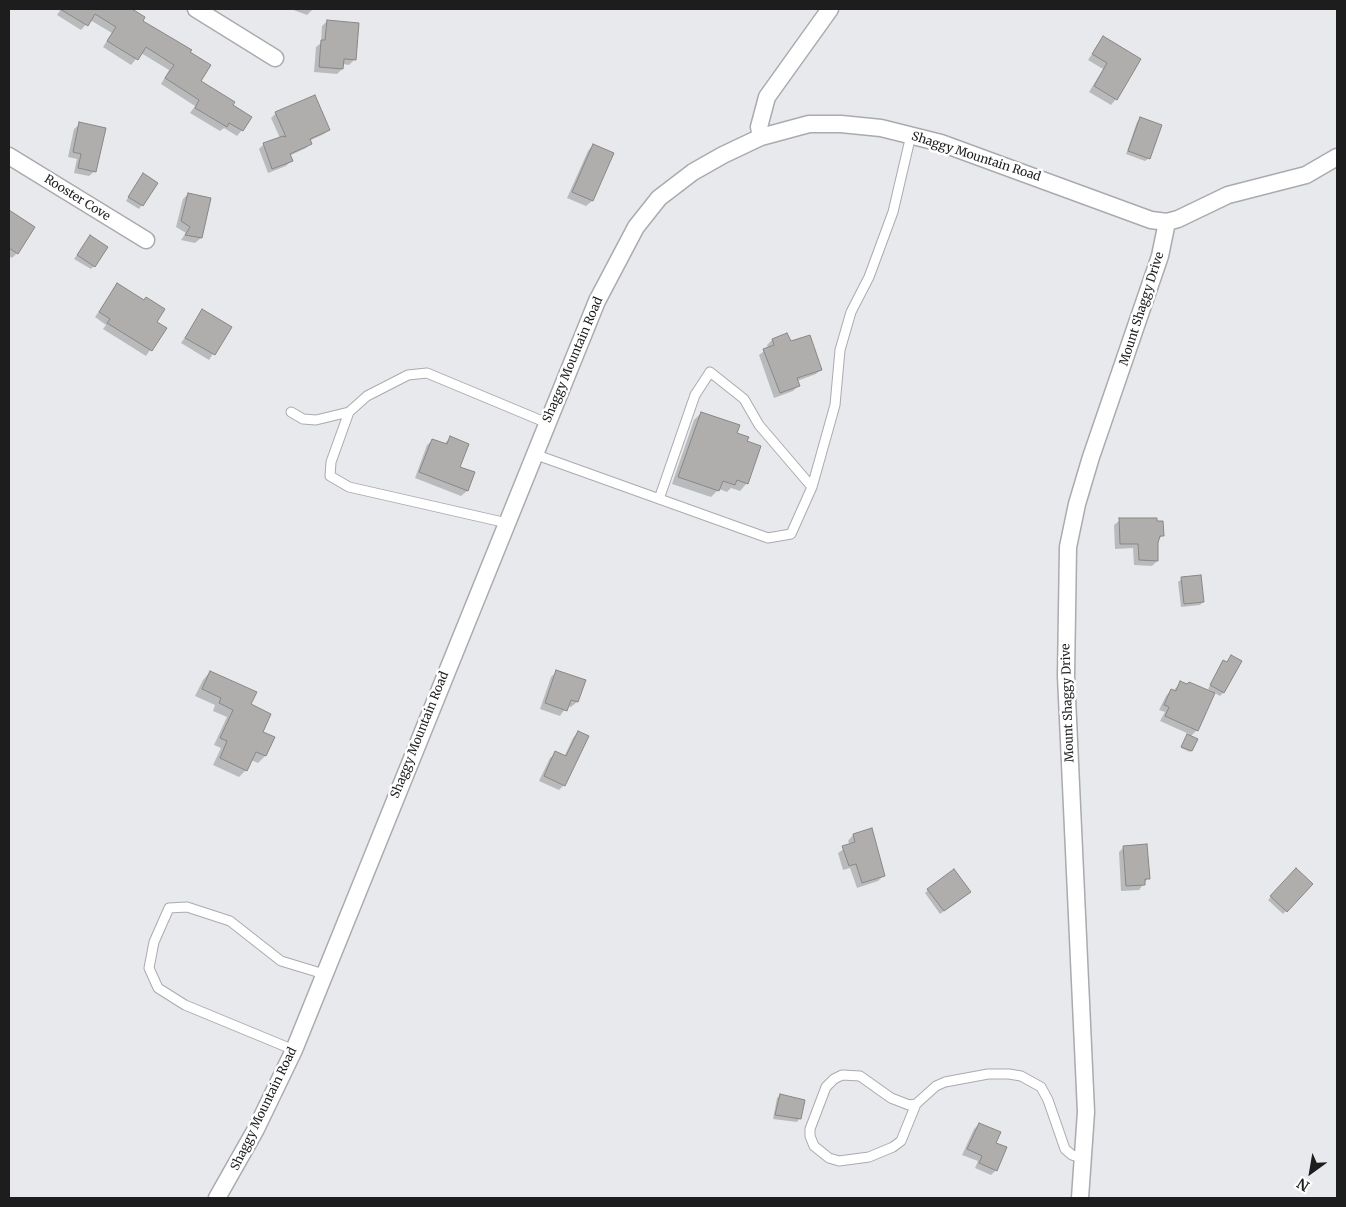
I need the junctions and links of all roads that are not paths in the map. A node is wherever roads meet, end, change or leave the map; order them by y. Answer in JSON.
{"nodes":[{"id":1,"x":196,"y":9,"type":"edge"},
{"id":2,"x":830,"y":9,"type":"edge"},
{"id":3,"x":275,"y":58,"type":"dead end"},
{"id":4,"x":911,"y":135,"type":"junction"},
{"id":5,"x":761,"y":137,"type":"junction"},
{"id":6,"x":9,"y":156,"type":"edge"},
{"id":7,"x":1337,"y":157,"type":"edge"},
{"id":8,"x":1167,"y":222,"type":"junction"},
{"id":9,"x":146,"y":240,"type":"dead end"},
{"id":10,"x":291,"y":412,"type":"dead end"},
{"id":11,"x":349,"y":412,"type":"junction"},
{"id":12,"x":546,"y":423,"type":"junction"},
{"id":13,"x":534,"y":454,"type":"junction"},
{"id":14,"x":812,"y":487,"type":"junction"},
{"id":15,"x":659,"y":499,"type":"junction"},
{"id":16,"x":506,"y":522,"type":"junction"},
{"id":17,"x":324,"y":974,"type":"junction"},
{"id":18,"x":294,"y":1050,"type":"junction"},
{"id":19,"x":916,"y":1104,"type":"junction"},
{"id":20,"x":1084,"y":1159,"type":"junction"},
{"id":21,"x":217,"y":1198,"type":"edge"},
{"id":22,"x":1080,"y":1198,"type":"edge"}],
"edges":[{"from":1,"to":3,"type":"street"},
{"from":2,"to":5,"type":"street"},
{"from":4,"to":5,"type":"street","name":"Shaggy Mountain Road"},
{"from":4,"to":8,"type":"street","name":"Shaggy Mountain Road"},
{"from":4,"to":14,"type":"lane"},
{"from":5,"to":12,"type":"street","name":"Shaggy Mountain Road"},
{"from":6,"to":9,"type":"street","name":"Rooster Cove"},
{"from":7,"to":8,"type":"street"},
{"from":8,"to":20,"type":"street","name":"Mount Shaggy Drive"},
{"from":10,"to":11,"type":"lane"},
{"from":11,"to":12,"type":"lane"},
{"from":11,"to":16,"type":"lane"},
{"from":12,"to":13,"type":"street","name":"Shaggy Mountain Road"},
{"from":13,"to":15,"type":"lane"},
{"from":13,"to":16,"type":"street","name":"Shaggy Mountain Road"},
{"from":14,"to":15,"type":"lane"},
{"from":14,"to":15,"type":"lane"},
{"from":16,"to":17,"type":"street","name":"Shaggy Mountain Road"},
{"from":17,"to":18,"type":"street","name":"Shaggy Mountain Road"},
{"from":17,"to":18,"type":"lane"},
{"from":18,"to":21,"type":"street","name":"Shaggy Mountain Road"},
{"from":19,"to":19,"type":"lane"},
{"from":19,"to":20,"type":"lane"},
{"from":20,"to":22,"type":"street","name":"Mount Shaggy Drive"}]}
